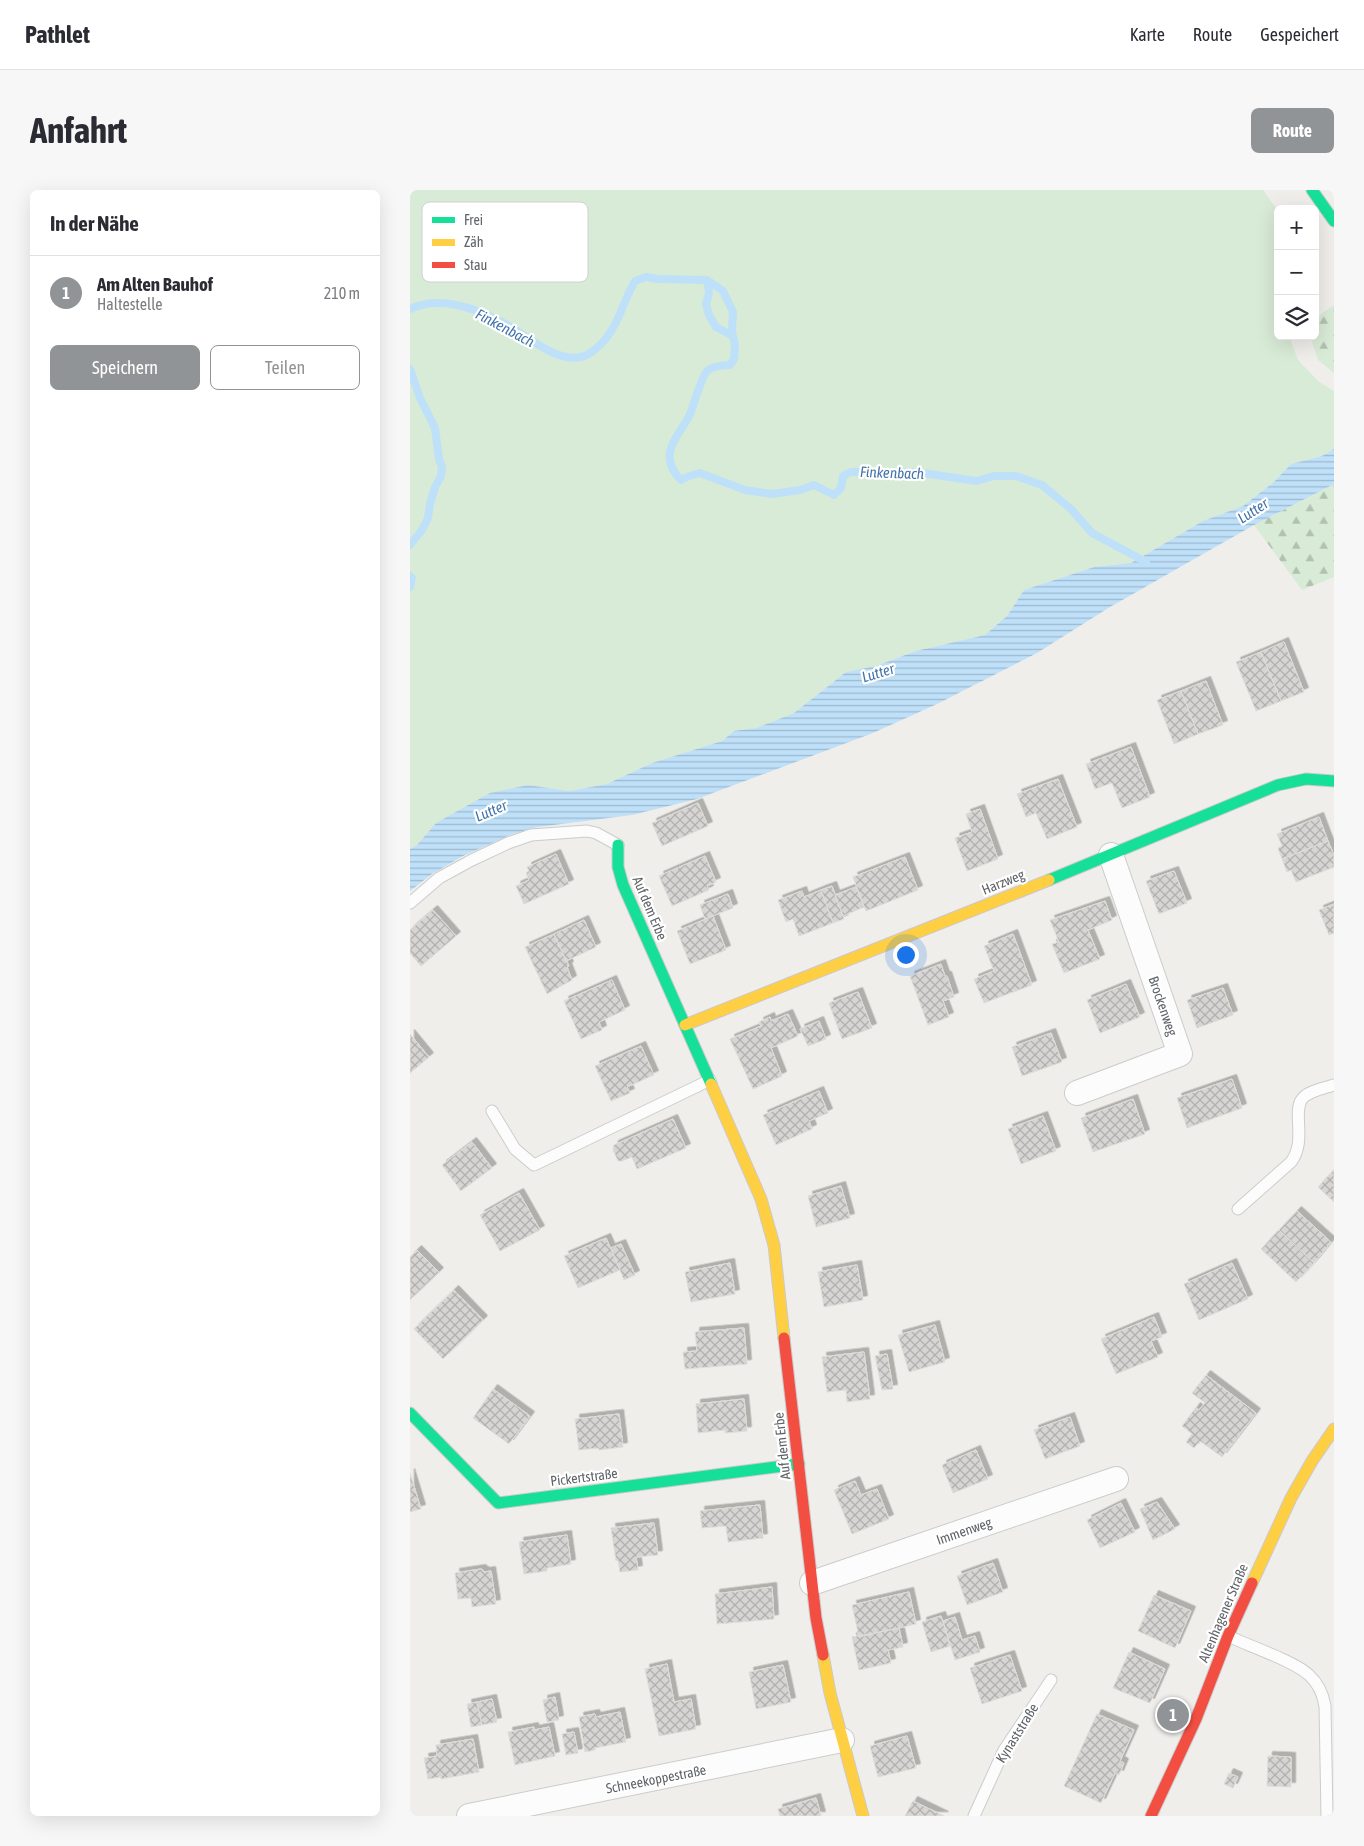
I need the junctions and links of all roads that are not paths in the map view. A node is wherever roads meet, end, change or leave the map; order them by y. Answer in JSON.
{"nodes":[{"id":1,"x":1312,"y":190,"type":"edge"},
{"id":2,"x":1334,"y":221,"type":"edge"},
{"id":3,"x":1334,"y":781,"type":"edge"},
{"id":4,"x":618,"y":845,"type":"joint"},
{"id":5,"x":1111,"y":855,"type":"junction"},
{"id":6,"x":410,"y":903,"type":"edge"},
{"id":7,"x":685,"y":1025,"type":"junction"},
{"id":8,"x":710,"y":1080,"type":"junction"},
{"id":9,"x":1334,"y":1085,"type":"edge"},
{"id":10,"x":1077,"y":1092,"type":"dead end"},
{"id":11,"x":492,"y":1111,"type":"dead end"},
{"id":12,"x":1238,"y":1209,"type":"dead end"},
{"id":13,"x":410,"y":1412,"type":"edge"},
{"id":14,"x":1334,"y":1429,"type":"edge"},
{"id":15,"x":799,"y":1464,"type":"junction"},
{"id":16,"x":1116,"y":1479,"type":"dead end"},
{"id":17,"x":812,"y":1583,"type":"junction"},
{"id":18,"x":1228,"y":1636,"type":"junction"},
{"id":19,"x":1051,"y":1680,"type":"dead end"},
{"id":20,"x":842,"y":1740,"type":"junction"},
{"id":21,"x":529,"y":1810,"type":"edge"},
{"id":22,"x":469,"y":1816,"type":"edge"},
{"id":23,"x":863,"y":1816,"type":"edge"},
{"id":24,"x":974,"y":1816,"type":"edge"},
{"id":25,"x":1152,"y":1816,"type":"edge"},
{"id":26,"x":1327,"y":1816,"type":"edge"}],
"edges":[{"from":1,"to":2,"type":"street"},
{"from":3,"to":5,"type":"street","name":"Harzweg"},
{"from":4,"to":6,"type":"lane","name":"Auf dem Erbe"},
{"from":4,"to":7,"type":"street","name":"Auf dem Erbe"},
{"from":5,"to":7,"type":"street","name":"Harzweg"},
{"from":5,"to":10,"type":"street","name":"Brockenweg"},
{"from":7,"to":8,"type":"street","name":"Auf dem Erbe"},
{"from":8,"to":11,"type":"lane"},
{"from":8,"to":15,"type":"street","name":"Auf dem Erbe"},
{"from":9,"to":12,"type":"lane"},
{"from":13,"to":15,"type":"street","name":"Pickertstraße"},
{"from":14,"to":18,"type":"street","name":"Altenhagener Straße"},
{"from":15,"to":17,"type":"street","name":"Auf dem Erbe"},
{"from":16,"to":17,"type":"street","name":"Immenweg"},
{"from":17,"to":20,"type":"street","name":"Auf dem Erbe"},
{"from":18,"to":25,"type":"street","name":"Altenhagener Straße"},
{"from":18,"to":26,"type":"lane"},
{"from":19,"to":24,"type":"lane","name":"Kynaststraße"},
{"from":20,"to":21,"type":"street","name":"Schneekoppestraße"},
{"from":20,"to":23,"type":"street","name":"Auf dem Erbe"},
{"from":21,"to":22,"type":"street","name":"Schneekoppestraße"}]}
